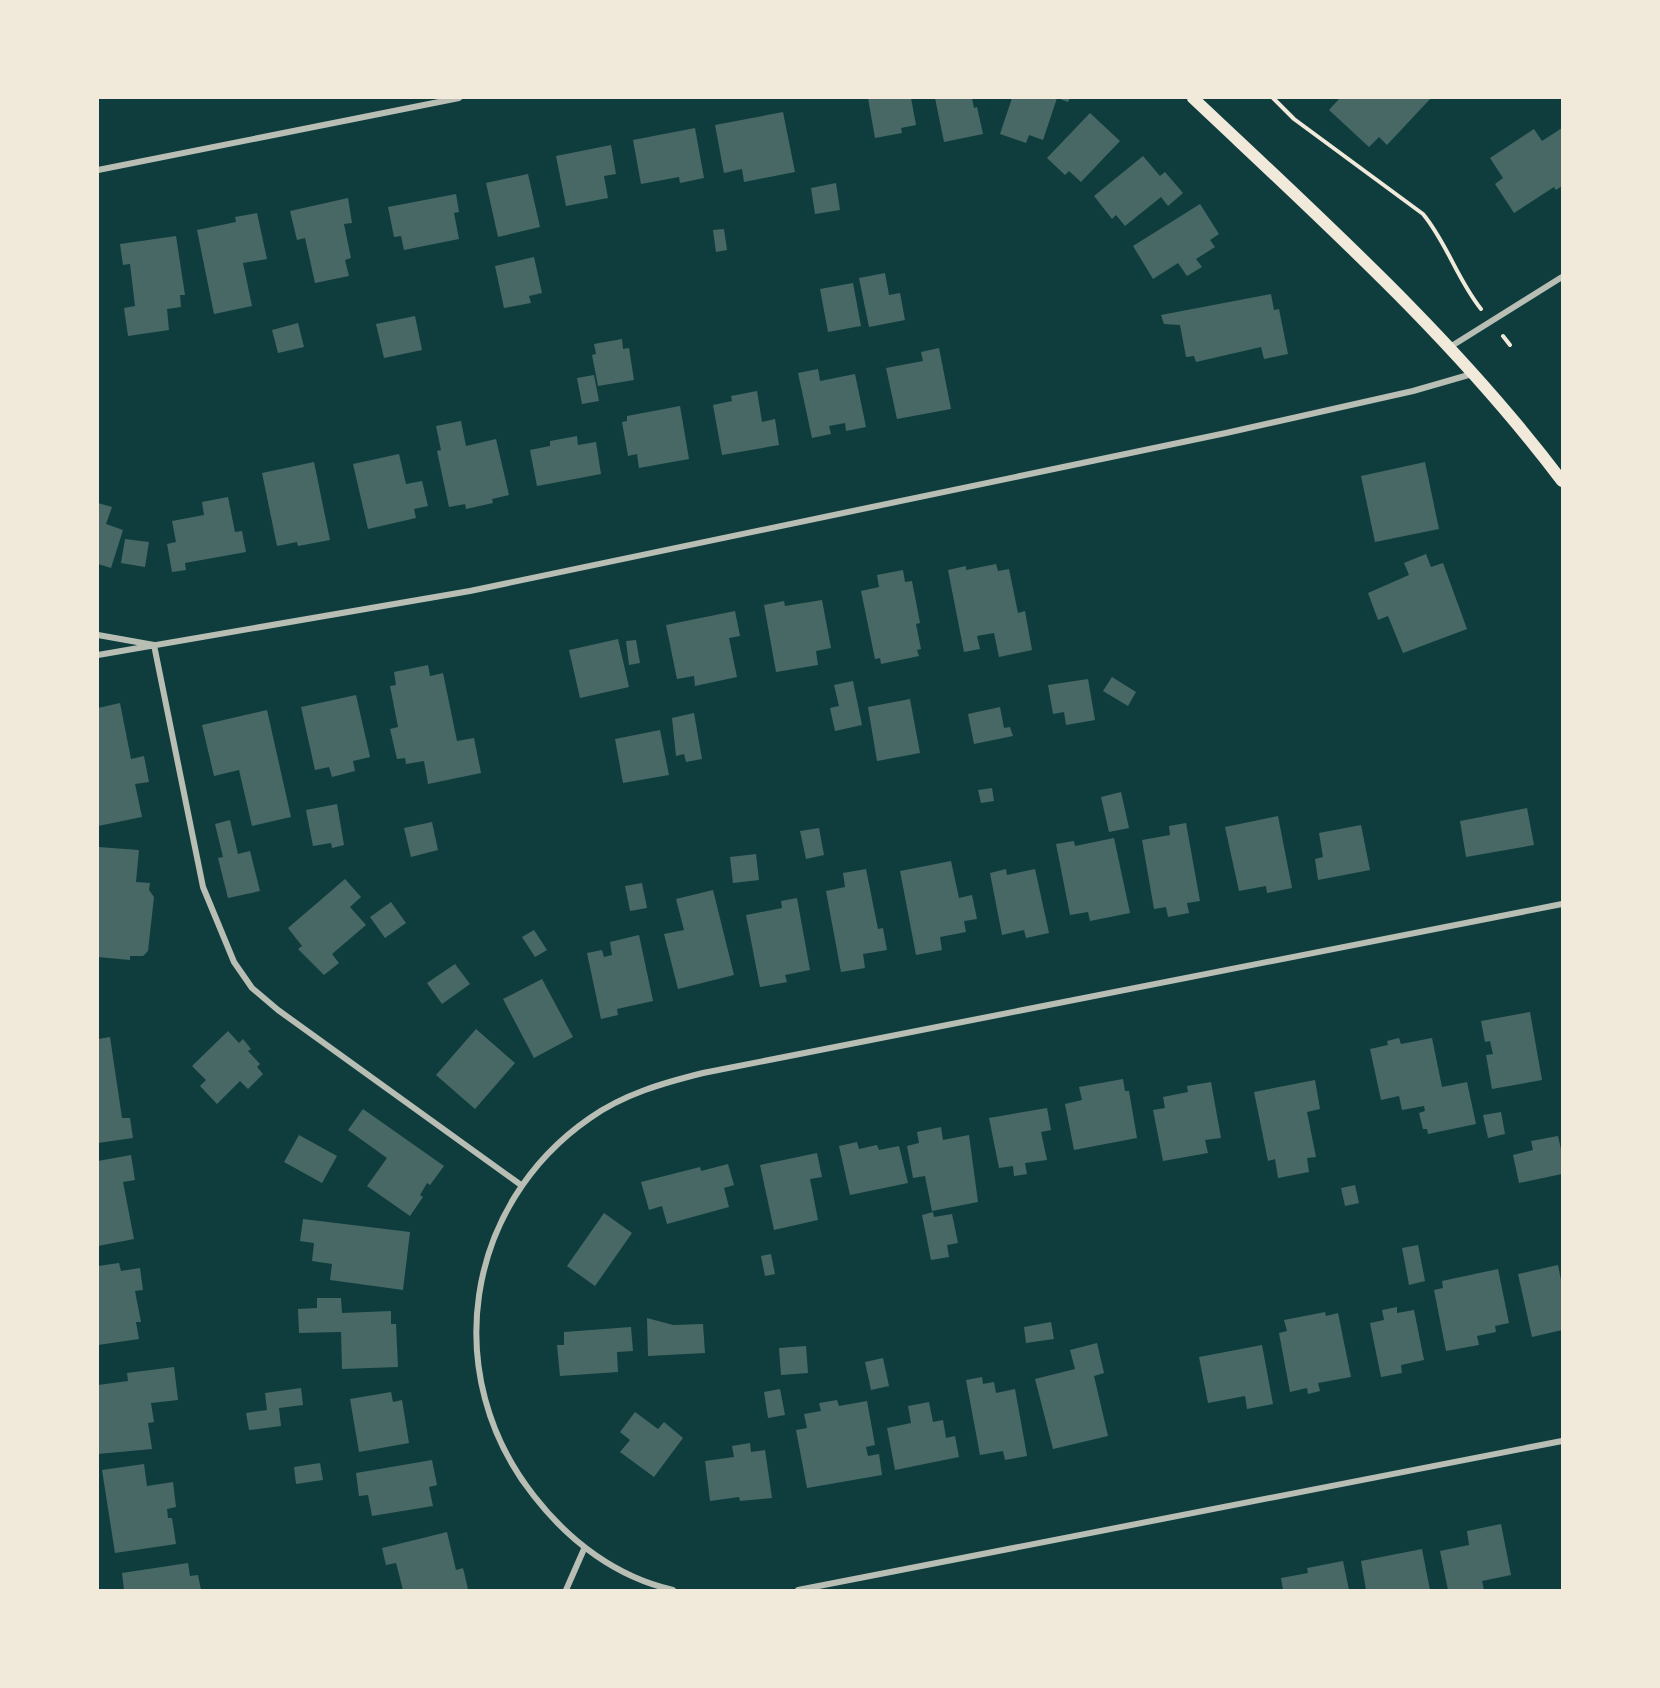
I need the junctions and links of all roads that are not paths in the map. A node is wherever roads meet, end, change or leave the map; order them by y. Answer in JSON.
{"nodes":[{"id":1,"x":459,"y":98,"type":"edge"},
{"id":2,"x":1192,"y":98,"type":"edge"},
{"id":3,"x":98,"y":171,"type":"edge"},
{"id":4,"x":1563,"y":277,"type":"edge"},
{"id":5,"x":1450,"y":347,"type":"junction"},
{"id":6,"x":1474,"y":374,"type":"junction"},
{"id":7,"x":1563,"y":481,"type":"edge"},
{"id":8,"x":98,"y":635,"type":"edge"},
{"id":9,"x":154,"y":645,"type":"junction"},
{"id":10,"x":98,"y":655,"type":"edge"},
{"id":11,"x":1563,"y":904,"type":"edge"},
{"id":12,"x":521,"y":1185,"type":"junction"},
{"id":13,"x":1563,"y":1441,"type":"edge"},
{"id":14,"x":584,"y":1549,"type":"junction"},
{"id":15,"x":566,"y":1590,"type":"edge"},
{"id":16,"x":673,"y":1590,"type":"edge"},
{"id":17,"x":798,"y":1590,"type":"edge"}],
"edges":[{"from":1,"to":3,"type":"street"},
{"from":2,"to":5,"type":"main road"},
{"from":4,"to":5,"type":"street"},
{"from":5,"to":6,"type":"main road"},
{"from":6,"to":7,"type":"main road"},
{"from":6,"to":9,"type":"street"},
{"from":8,"to":9,"type":"street"},
{"from":9,"to":10,"type":"street"},
{"from":9,"to":12,"type":"street"},
{"from":11,"to":12,"type":"street"},
{"from":12,"to":14,"type":"street"},
{"from":13,"to":17,"type":"street"},
{"from":14,"to":15,"type":"street"},
{"from":14,"to":16,"type":"street"}]}
